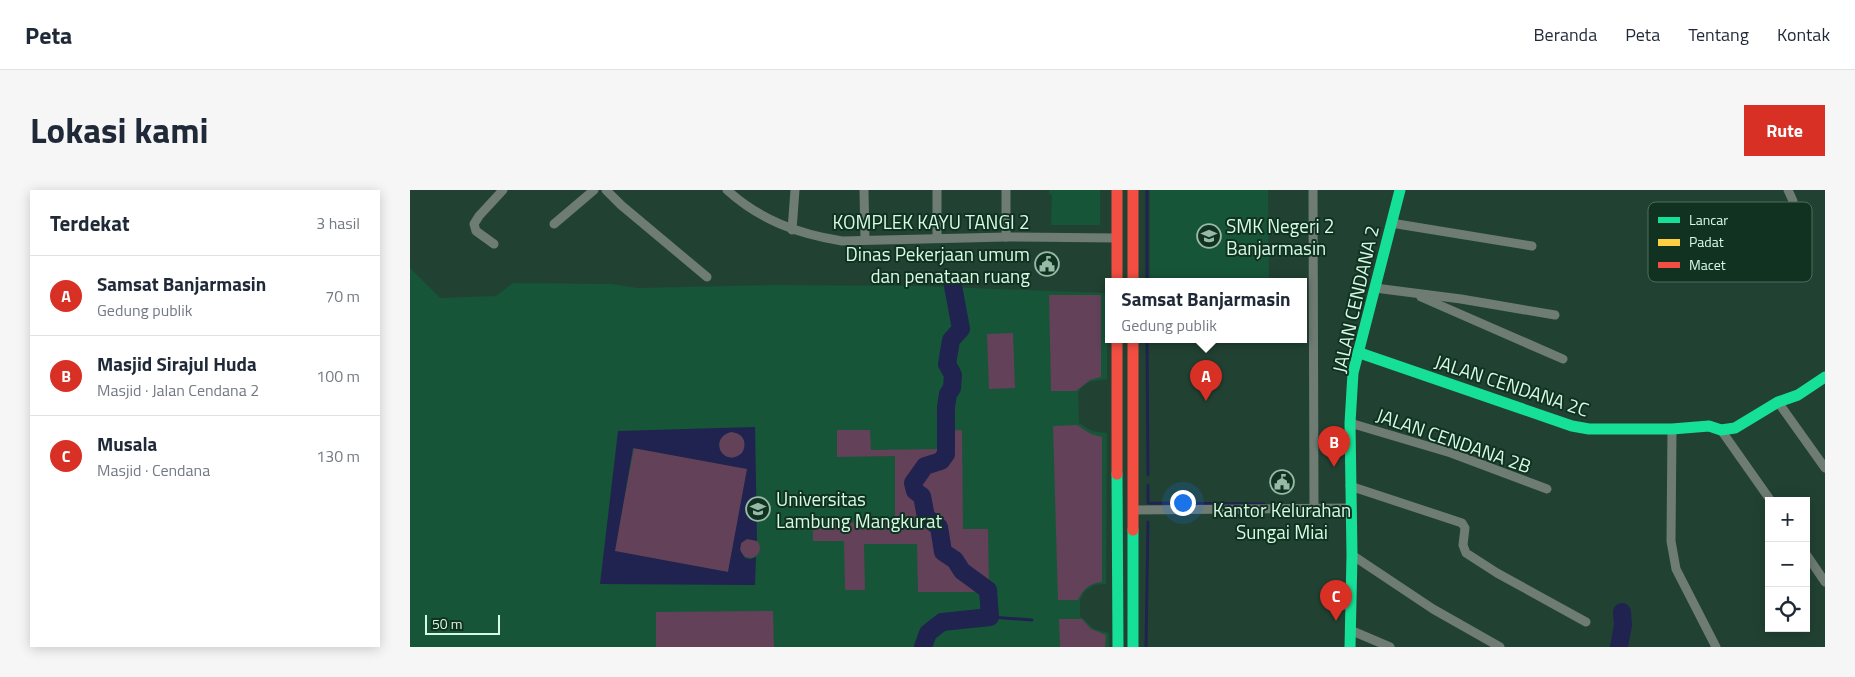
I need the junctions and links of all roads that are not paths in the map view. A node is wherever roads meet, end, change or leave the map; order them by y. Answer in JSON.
{"nodes":[{"id":1,"x":503,"y":190,"type":"edge"},
{"id":2,"x":594,"y":190,"type":"edge"},
{"id":3,"x":606,"y":190,"type":"edge"},
{"id":4,"x":727,"y":190,"type":"edge"},
{"id":5,"x":795,"y":190,"type":"edge"},
{"id":6,"x":864,"y":190,"type":"edge"},
{"id":7,"x":937,"y":190,"type":"edge"},
{"id":8,"x":1006,"y":190,"type":"edge"},
{"id":9,"x":1117,"y":190,"type":"edge"},
{"id":10,"x":1133,"y":190,"type":"edge"},
{"id":11,"x":1313,"y":190,"type":"edge"},
{"id":12,"x":1400,"y":190,"type":"edge"},
{"id":13,"x":1788,"y":190,"type":"edge"},
{"id":14,"x":1792,"y":201,"type":"dead end"},
{"id":15,"x":1391,"y":223,"type":"junction"},
{"id":16,"x":554,"y":224,"type":"dead end"},
{"id":17,"x":792,"y":230,"type":"junction"},
{"id":18,"x":1006,"y":237,"type":"junction"},
{"id":19,"x":937,"y":238,"type":"junction"},
{"id":20,"x":1117,"y":238,"type":"junction"},
{"id":21,"x":865,"y":240,"type":"junction"},
{"id":22,"x":494,"y":244,"type":"dead end"},
{"id":23,"x":1532,"y":246,"type":"dead end"},
{"id":24,"x":707,"y":277,"type":"dead end"},
{"id":25,"x":1117,"y":278,"type":"edge"},
{"id":26,"x":1133,"y":278,"type":"edge"},
{"id":27,"x":1376,"y":288,"type":"junction"},
{"id":28,"x":1411,"y":293,"type":"junction"},
{"id":29,"x":1555,"y":314,"type":"dead end"},
{"id":30,"x":1117,"y":343,"type":"edge"},
{"id":31,"x":1133,"y":343,"type":"edge"},
{"id":32,"x":1357,"y":352,"type":"junction"},
{"id":33,"x":1563,"y":359,"type":"dead end"},
{"id":34,"x":1825,"y":377,"type":"edge"},
{"id":35,"x":1778,"y":402,"type":"junction"},
{"id":36,"x":1350,"y":423,"type":"junction"},
{"id":37,"x":1672,"y":429,"type":"junction"},
{"id":38,"x":1721,"y":430,"type":"junction"},
{"id":39,"x":1825,"y":468,"type":"edge"},
{"id":40,"x":1350,"y":486,"type":"junction"},
{"id":41,"x":1547,"y":489,"type":"dead end"},
{"id":42,"x":1768,"y":497,"type":"edge"},
{"id":43,"x":1314,"y":508,"type":"junction"},
{"id":44,"x":1351,"y":508,"type":"junction"},
{"id":45,"x":1133,"y":510,"type":"junction"},
{"id":46,"x":1352,"y":555,"type":"junction"},
{"id":47,"x":1810,"y":560,"type":"edge"},
{"id":48,"x":1825,"y":582,"type":"edge"},
{"id":49,"x":1586,"y":622,"type":"dead end"},
{"id":50,"x":1350,"y":630,"type":"junction"},
{"id":51,"x":1118,"y":647,"type":"edge"},
{"id":52,"x":1133,"y":647,"type":"edge"},
{"id":53,"x":1350,"y":647,"type":"edge"},
{"id":54,"x":1390,"y":647,"type":"edge"},
{"id":55,"x":1500,"y":647,"type":"edge"},
{"id":56,"x":1716,"y":647,"type":"edge"}],
"edges":[{"from":1,"to":22,"type":"street"},
{"from":2,"to":16,"type":"street"},
{"from":3,"to":24,"type":"street"},
{"from":4,"to":17,"type":"street","name":"KOMPLEK KAYU TANGI 2"},
{"from":5,"to":17,"type":"street"},
{"from":6,"to":21,"type":"street"},
{"from":7,"to":19,"type":"street"},
{"from":8,"to":18,"type":"street"},
{"from":9,"to":20,"type":"main road"},
{"from":10,"to":26,"type":"main road"},
{"from":11,"to":43,"type":"street"},
{"from":12,"to":15,"type":"main road","name":"JALAN CENDANA 2"},
{"from":13,"to":14,"type":"street"},
{"from":15,"to":23,"type":"street"},
{"from":15,"to":27,"type":"main road","name":"JALAN CENDANA 2"},
{"from":17,"to":21,"type":"street","name":"KOMPLEK KAYU TANGI 2"},
{"from":18,"to":19,"type":"street","name":"KOMPLEK KAYU TANGI 2"},
{"from":18,"to":20,"type":"street","name":"KOMPLEK KAYU TANGI 2"},
{"from":19,"to":21,"type":"street","name":"KOMPLEK KAYU TANGI 2"},
{"from":20,"to":25,"type":"main road"},
{"from":27,"to":28,"type":"street"},
{"from":27,"to":32,"type":"main road","name":"JALAN CENDANA 2"},
{"from":28,"to":29,"type":"street"},
{"from":28,"to":33,"type":"street"},
{"from":30,"to":51,"type":"main road"},
{"from":31,"to":45,"type":"main road"},
{"from":32,"to":36,"type":"main road","name":"JALAN CENDANA 2"},
{"from":32,"to":37,"type":"main road","name":"JALAN CENDANA 2C"},
{"from":34,"to":35,"type":"main road","name":"JALAN CENDANA 2C"},
{"from":35,"to":38,"type":"main road","name":"JALAN CENDANA 2C"},
{"from":35,"to":39,"type":"street"},
{"from":36,"to":40,"type":"main road","name":"JALAN CENDANA 2"},
{"from":36,"to":41,"type":"street","name":"JALAN CENDANA 2B"},
{"from":37,"to":38,"type":"main road","name":"JALAN CENDANA 2C"},
{"from":37,"to":56,"type":"street"},
{"from":38,"to":42,"type":"street"},
{"from":40,"to":44,"type":"main road","name":"JALAN CENDANA 2"},
{"from":40,"to":49,"type":"street"},
{"from":43,"to":44,"type":"street"},
{"from":43,"to":45,"type":"street"},
{"from":44,"to":46,"type":"main road","name":"JALAN CENDANA 2"},
{"from":45,"to":52,"type":"main road"},
{"from":46,"to":50,"type":"main road","name":"JALAN CENDANA 2"},
{"from":46,"to":55,"type":"street"},
{"from":47,"to":48,"type":"street"},
{"from":50,"to":53,"type":"main road","name":"JALAN CENDANA 2"},
{"from":50,"to":54,"type":"street"}]}
